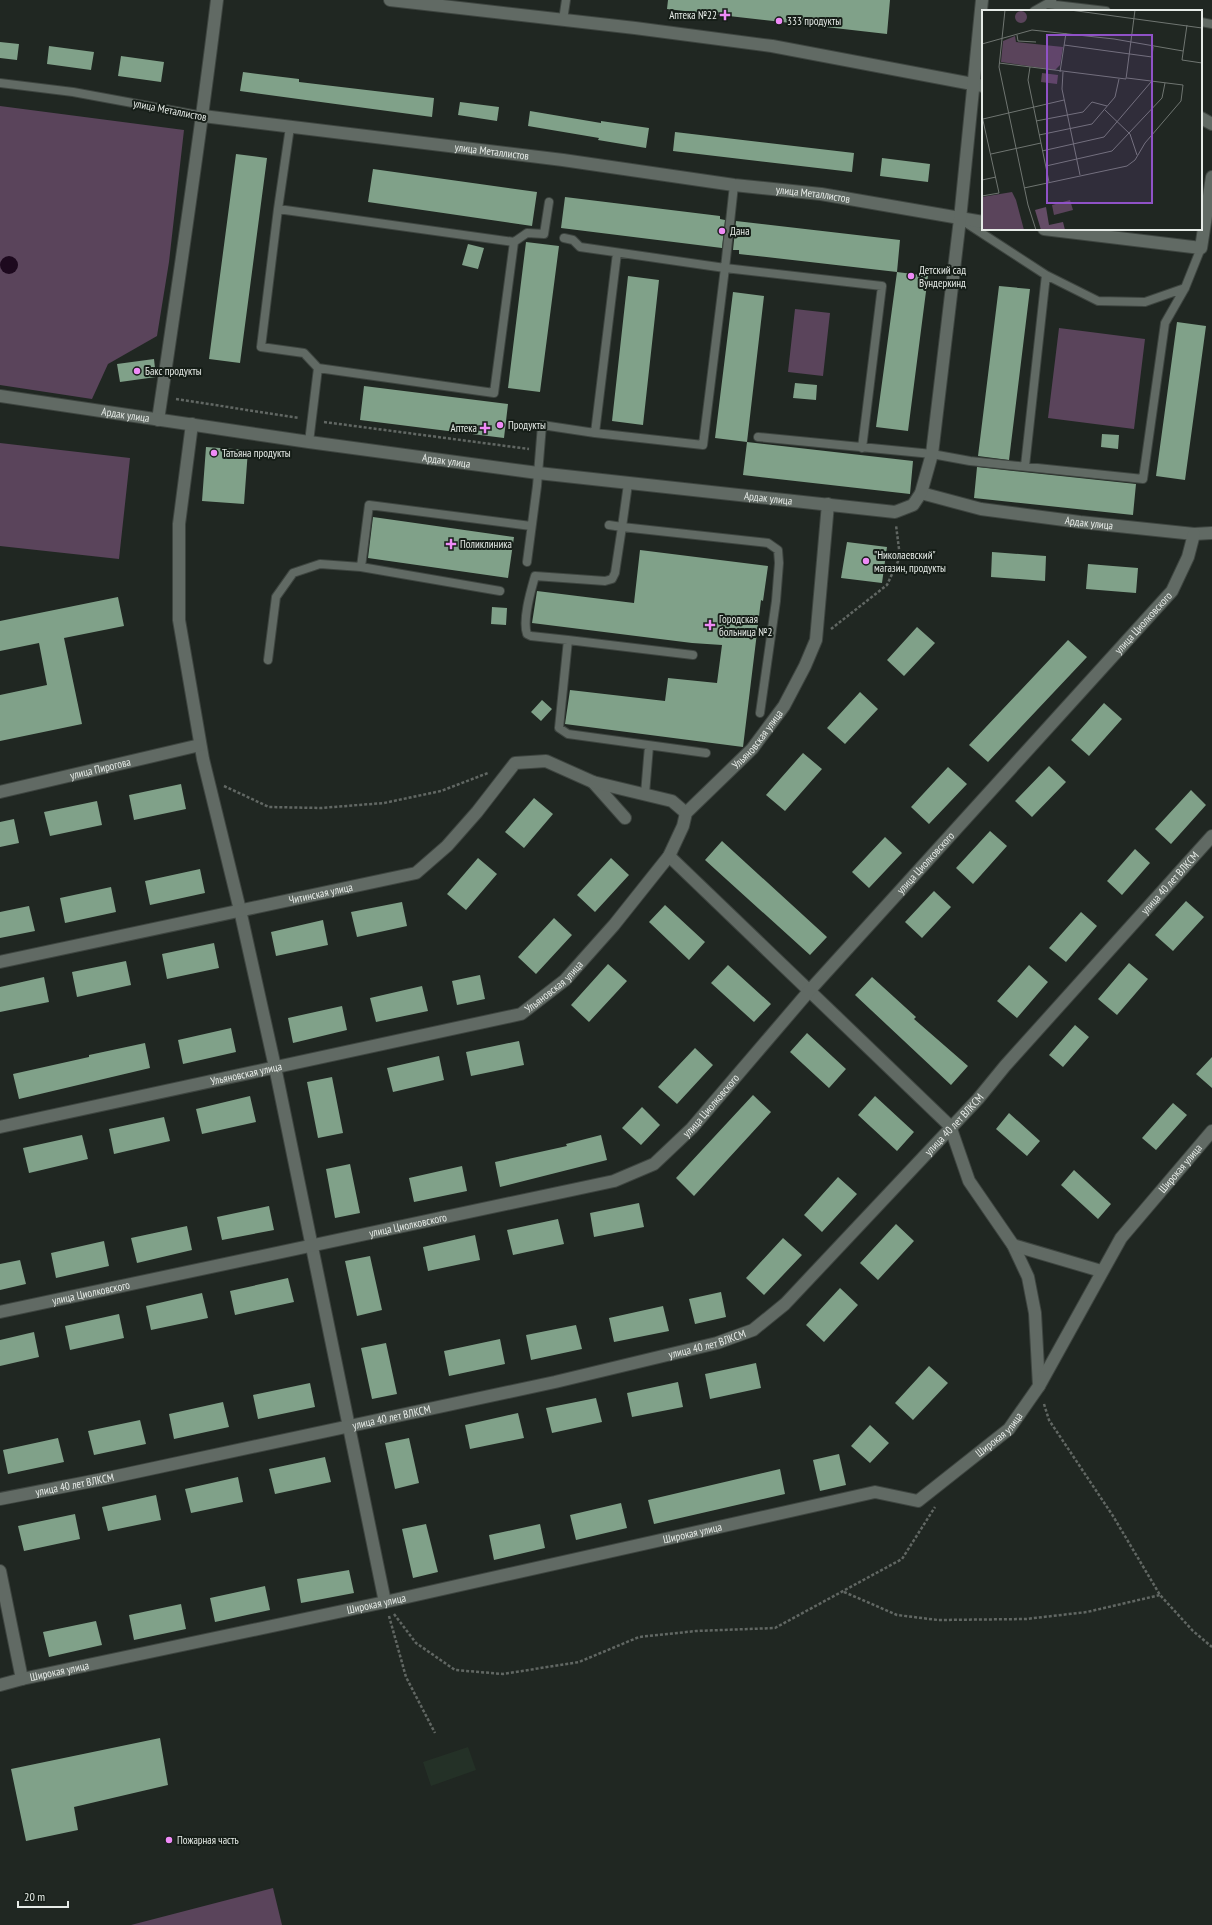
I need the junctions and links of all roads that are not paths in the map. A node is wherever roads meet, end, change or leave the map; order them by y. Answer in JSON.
{"nodes":[{"id":1,"x":217,"y":0,"type":"edge"},
{"id":2,"x":390,"y":0,"type":"edge"},
{"id":3,"x":566,"y":0,"type":"edge"},
{"id":4,"x":982,"y":0,"type":"edge"},
{"id":5,"x":1051,"y":2,"type":"edge"},
{"id":6,"x":1036,"y":10,"type":"edge"},
{"id":7,"x":1100,"y":10,"type":"edge"},
{"id":8,"x":563,"y":20,"type":"junction"},
{"id":9,"x":1202,"y":22,"type":"edge"},
{"id":10,"x":1212,"y":24,"type":"edge"},
{"id":11,"x":980,"y":41,"type":"edge"},
{"id":12,"x":0,"y":83,"type":"edge"},
{"id":13,"x":978,"y":85,"type":"edge"},
{"id":14,"x":203,"y":116,"type":"junction"},
{"id":15,"x":1202,"y":119,"type":"edge"},
{"id":16,"x":1212,"y":124,"type":"edge"},
{"id":17,"x":290,"y":126,"type":"junction"},
{"id":18,"x":1212,"y":177,"type":"edge"},
{"id":19,"x":734,"y":185,"type":"junction"},
{"id":20,"x":549,"y":202,"type":"dead end"},
{"id":21,"x":278,"y":210,"type":"junction"},
{"id":22,"x":960,"y":219,"type":"junction"},
{"id":23,"x":982,"y":222,"type":"edge"},
{"id":24,"x":1052,"y":230,"type":"edge"},
{"id":25,"x":564,"y":238,"type":"dead end"},
{"id":26,"x":514,"y":242,"type":"junction"},
{"id":27,"x":1201,"y":248,"type":"junction"},
{"id":28,"x":616,"y":254,"type":"junction"},
{"id":29,"x":725,"y":268,"type":"junction"},
{"id":30,"x":1046,"y":274,"type":"junction"},
{"id":31,"x":1185,"y":288,"type":"junction"},
{"id":32,"x":318,"y":368,"type":"junction"},
{"id":33,"x":0,"y":396,"type":"edge"},
{"id":34,"x":158,"y":420,"type":"junction"},
{"id":35,"x":192,"y":424,"type":"junction"},
{"id":36,"x":595,"y":433,"type":"junction"},
{"id":37,"x":758,"y":437,"type":"dead end"},
{"id":38,"x":309,"y":442,"type":"junction"},
{"id":39,"x":862,"y":448,"type":"junction"},
{"id":40,"x":932,"y":454,"type":"junction"},
{"id":41,"x":1025,"y":466,"type":"junction"},
{"id":42,"x":538,"y":473,"type":"junction"},
{"id":43,"x":628,"y":484,"type":"junction"},
{"id":44,"x":921,"y":493,"type":"junction"},
{"id":45,"x":828,"y":504,"type":"junction"},
{"id":46,"x":610,"y":524,"type":"dead end"},
{"id":47,"x":531,"y":526,"type":"junction"},
{"id":48,"x":622,"y":527,"type":"junction"},
{"id":49,"x":1212,"y":533,"type":"edge"},
{"id":50,"x":1194,"y":534,"type":"junction"},
{"id":51,"x":527,"y":562,"type":"dead end"},
{"id":52,"x":361,"y":567,"type":"junction"},
{"id":53,"x":500,"y":591,"type":"dead end"},
{"id":54,"x":568,"y":640,"type":"junction"},
{"id":55,"x":693,"y":656,"type":"dead end"},
{"id":56,"x":268,"y":660,"type":"dead end"},
{"id":57,"x":760,"y":713,"type":"dead end"},
{"id":58,"x":200,"y":745,"type":"junction"},
{"id":59,"x":650,"y":746,"type":"junction"},
{"id":60,"x":706,"y":753,"type":"dead end"},
{"id":61,"x":593,"y":782,"type":"junction"},
{"id":62,"x":0,"y":792,"type":"edge"},
{"id":63,"x":645,"y":794,"type":"junction"},
{"id":64,"x":686,"y":813,"type":"junction"},
{"id":65,"x":625,"y":818,"type":"dead end"},
{"id":66,"x":1212,"y":836,"type":"edge"},
{"id":67,"x":668,"y":856,"type":"junction"},
{"id":68,"x":240,"y":910,"type":"junction"},
{"id":69,"x":0,"y":962,"type":"edge"},
{"id":70,"x":810,"y":990,"type":"junction"},
{"id":71,"x":275,"y":1068,"type":"junction"},
{"id":72,"x":0,"y":1126,"type":"edge"},
{"id":73,"x":950,"y":1126,"type":"junction"},
{"id":74,"x":1212,"y":1131,"type":"edge"},
{"id":75,"x":1013,"y":1245,"type":"junction"},
{"id":76,"x":311,"y":1246,"type":"junction"},
{"id":77,"x":1101,"y":1271,"type":"junction"},
{"id":78,"x":0,"y":1312,"type":"edge"},
{"id":79,"x":1039,"y":1386,"type":"junction"},
{"id":80,"x":348,"y":1426,"type":"junction"},
{"id":81,"x":0,"y":1499,"type":"edge"},
{"id":82,"x":0,"y":1571,"type":"edge"},
{"id":83,"x":385,"y":1602,"type":"junction"},
{"id":84,"x":22,"y":1679,"type":"junction"},
{"id":85,"x":0,"y":1685,"type":"edge"}],
"edges":[{"from":1,"to":14,"type":"street"},
{"from":2,"to":8,"type":"street"},
{"from":3,"to":8,"type":"lane"},
{"from":4,"to":11,"type":"street"},
{"from":5,"to":6,"type":"lane"},
{"from":5,"to":7,"type":"lane"},
{"from":8,"to":13,"type":"street"},
{"from":9,"to":10,"type":"lane"},
{"from":11,"to":13,"type":"street"},
{"from":12,"to":14,"type":"lane","name":"улица Металлистов"},
{"from":13,"to":22,"type":"street"},
{"from":14,"to":17,"type":"street","name":"улица Металлистов"},
{"from":14,"to":34,"type":"street"},
{"from":15,"to":16,"type":"street"},
{"from":17,"to":19,"type":"street","name":"улица Металлистов"},
{"from":17,"to":21,"type":"lane"},
{"from":18,"to":27,"type":"street"},
{"from":19,"to":22,"type":"street","name":"улица Металлистов"},
{"from":19,"to":29,"type":"lane"},
{"from":20,"to":26,"type":"lane"},
{"from":21,"to":26,"type":"lane"},
{"from":21,"to":32,"type":"lane"},
{"from":22,"to":23,"type":"street","name":"улица Металлистов"},
{"from":22,"to":30,"type":"lane"},
{"from":22,"to":40,"type":"street"},
{"from":24,"to":27,"type":"street"},
{"from":25,"to":28,"type":"lane"},
{"from":26,"to":32,"type":"lane"},
{"from":27,"to":31,"type":"lane"},
{"from":28,"to":29,"type":"lane"},
{"from":28,"to":36,"type":"lane"},
{"from":29,"to":36,"type":"lane"},
{"from":29,"to":39,"type":"lane"},
{"from":30,"to":31,"type":"lane"},
{"from":30,"to":41,"type":"lane"},
{"from":31,"to":41,"type":"lane"},
{"from":32,"to":38,"type":"lane"},
{"from":33,"to":34,"type":"street","name":"Ардак улица"},
{"from":34,"to":35,"type":"street","name":"Ардак улица"},
{"from":35,"to":38,"type":"street","name":"Ардак улица"},
{"from":35,"to":58,"type":"street"},
{"from":36,"to":42,"type":"lane"},
{"from":37,"to":39,"type":"lane"},
{"from":38,"to":42,"type":"street","name":"Ардак улица"},
{"from":39,"to":40,"type":"lane"},
{"from":40,"to":41,"type":"lane"},
{"from":40,"to":44,"type":"street"},
{"from":42,"to":43,"type":"street","name":"Ардак улица"},
{"from":42,"to":47,"type":"lane"},
{"from":43,"to":45,"type":"street","name":"Ардак улица"},
{"from":43,"to":48,"type":"lane"},
{"from":44,"to":45,"type":"street","name":"Ардак улица"},
{"from":44,"to":50,"type":"street","name":"Ардак улица"},
{"from":45,"to":64,"type":"street","name":"Ульяновская улица"},
{"from":46,"to":48,"type":"lane"},
{"from":47,"to":51,"type":"lane"},
{"from":47,"to":52,"type":"lane"},
{"from":48,"to":54,"type":"lane"},
{"from":48,"to":57,"type":"lane"},
{"from":49,"to":50,"type":"street","name":"Ардак улица"},
{"from":50,"to":70,"type":"street","name":"улица Циолковского"},
{"from":52,"to":53,"type":"lane"},
{"from":52,"to":56,"type":"lane"},
{"from":54,"to":55,"type":"lane"},
{"from":54,"to":59,"type":"lane"},
{"from":58,"to":62,"type":"street","name":"улица Пирогова"},
{"from":58,"to":68,"type":"street"},
{"from":59,"to":60,"type":"lane"},
{"from":59,"to":63,"type":"lane"},
{"from":61,"to":63,"type":"street"},
{"from":61,"to":65,"type":"street"},
{"from":61,"to":68,"type":"street","name":"Читинская улица"},
{"from":63,"to":64,"type":"street"},
{"from":64,"to":67,"type":"street","name":"Ульяновская улица"},
{"from":66,"to":73,"type":"street","name":"улица 40 лет ВЛКСМ"},
{"from":67,"to":70,"type":"street"},
{"from":67,"to":71,"type":"street","name":"Ульяновская улица"},
{"from":68,"to":69,"type":"street","name":"Читинская улица"},
{"from":68,"to":71,"type":"street"},
{"from":70,"to":73,"type":"street"},
{"from":70,"to":76,"type":"street","name":"улица Циолковского"},
{"from":71,"to":72,"type":"street","name":"Ульяновская улица"},
{"from":71,"to":76,"type":"street"},
{"from":73,"to":75,"type":"street"},
{"from":73,"to":80,"type":"street","name":"улица 40 лет ВЛКСМ"},
{"from":74,"to":77,"type":"street","name":"Широкая улица"},
{"from":75,"to":77,"type":"street"},
{"from":75,"to":79,"type":"street"},
{"from":76,"to":78,"type":"street","name":"улица Циолковского"},
{"from":76,"to":80,"type":"street"},
{"from":77,"to":79,"type":"street","name":"Широкая улица"},
{"from":79,"to":83,"type":"street","name":"Широкая улица"},
{"from":80,"to":81,"type":"street","name":"улица 40 лет ВЛКСМ"},
{"from":80,"to":83,"type":"street"},
{"from":82,"to":84,"type":"street"},
{"from":83,"to":84,"type":"street","name":"Широкая улица"},
{"from":84,"to":85,"type":"street","name":"Широкая улица"}]}
